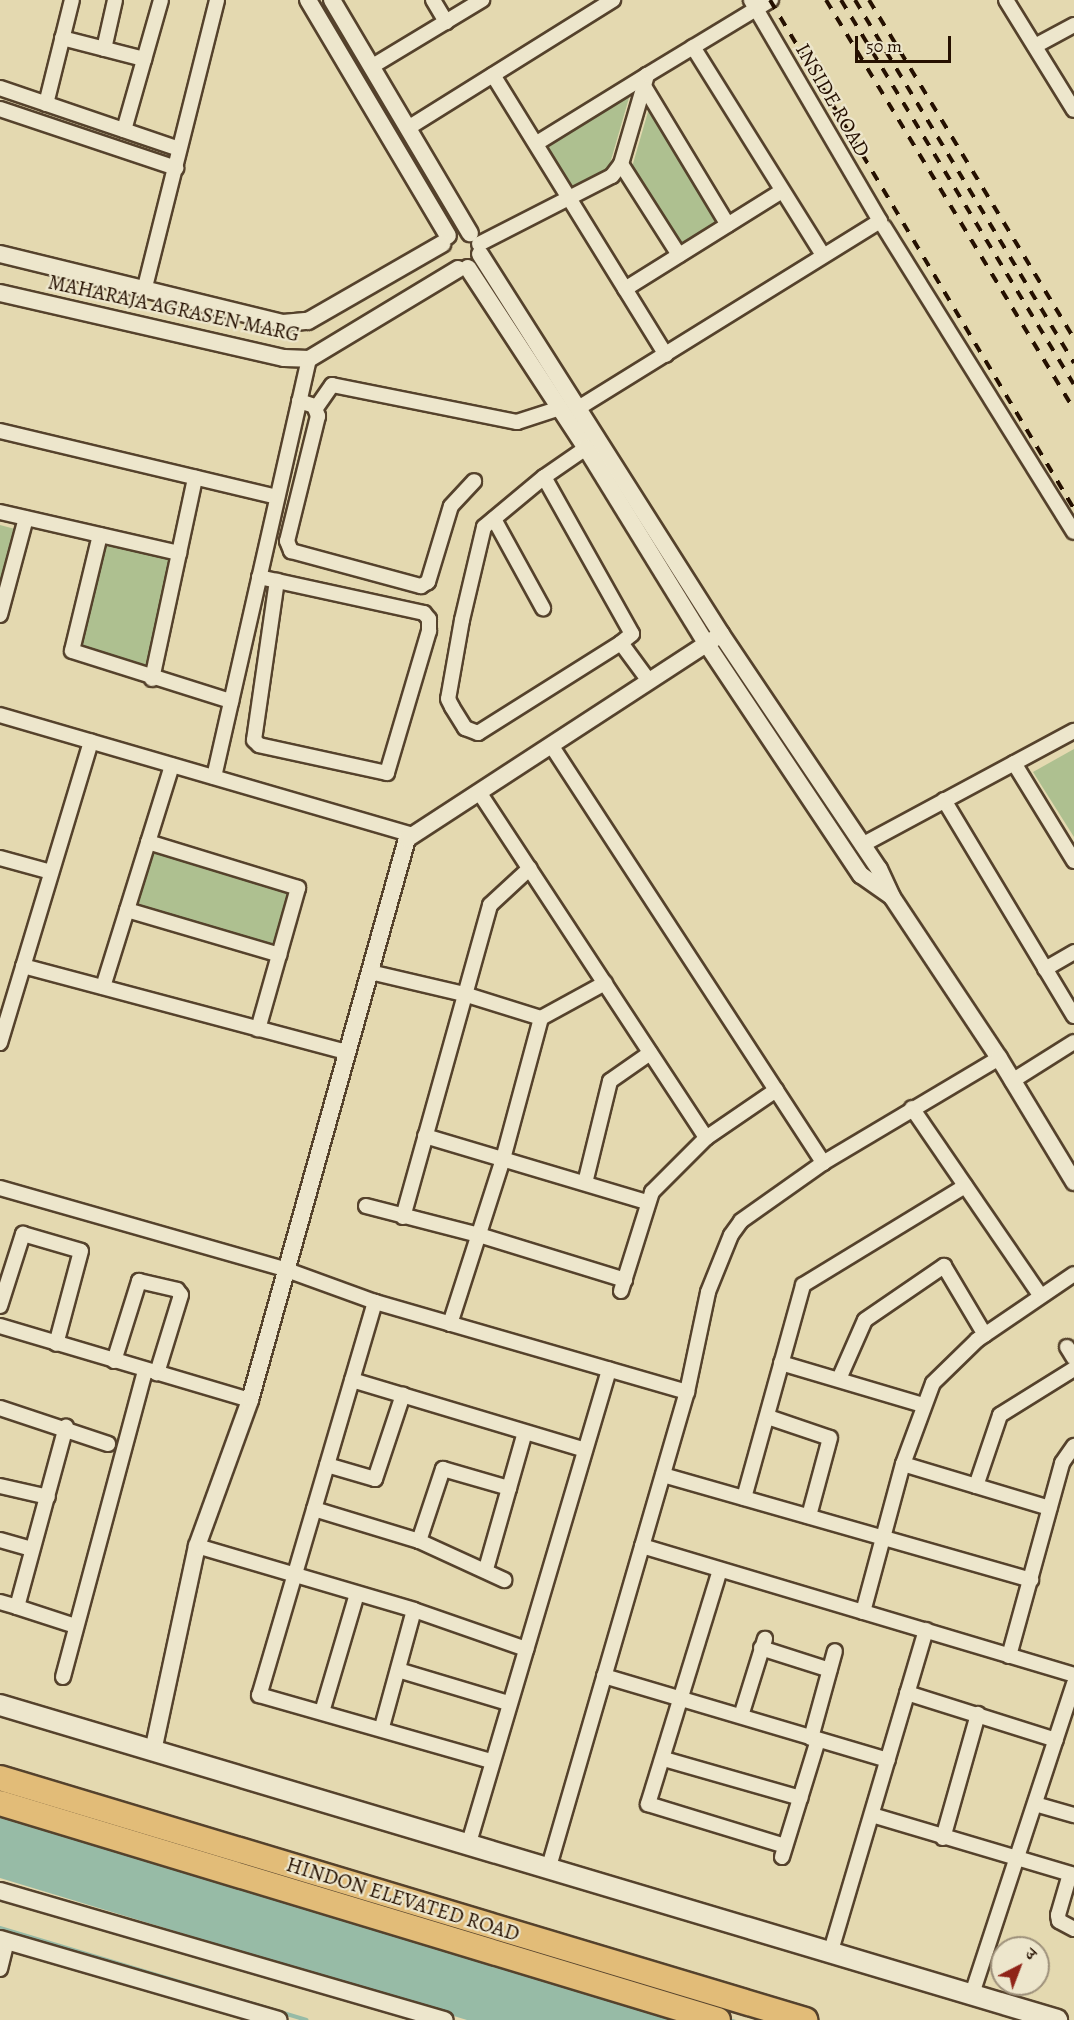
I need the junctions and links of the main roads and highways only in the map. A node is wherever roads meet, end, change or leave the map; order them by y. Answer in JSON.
{"nodes":[{"id":1,"x":0,"y":1705,"type":"edge"},
{"id":2,"x":0,"y":1778,"type":"edge"},
{"id":3,"x":0,"y":1803,"type":"edge"},
{"id":4,"x":718,"y":2020,"type":"edge"},
{"id":5,"x":805,"y":2020,"type":"edge"},
{"id":6,"x":1057,"y":2020,"type":"edge"}],
"edges":[{"from":1,"to":6,"type":"main road"},
{"from":2,"to":5,"type":"highway","name":"HINDON ELEVATED ROAD"},
{"from":3,"to":4,"type":"highway","name":"HINDON ELEVATED ROAD"}]}
